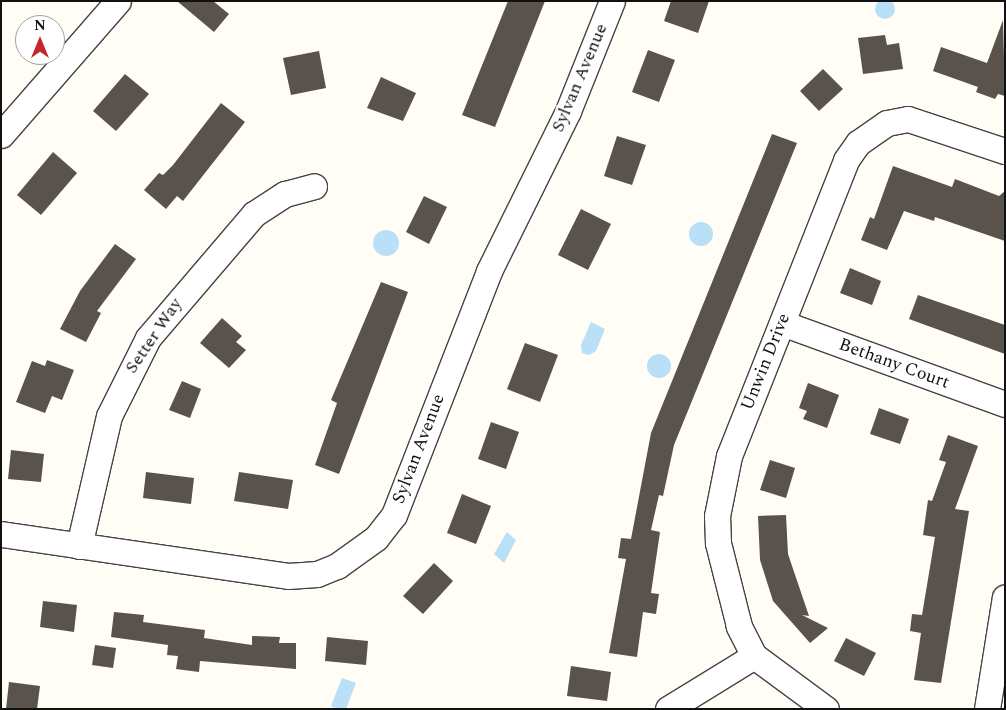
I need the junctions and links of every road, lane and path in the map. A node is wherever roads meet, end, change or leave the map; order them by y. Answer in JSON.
{"nodes":[{"id":1,"x":118,"y":1,"type":"edge"},
{"id":2,"x":612,"y":1,"type":"edge"},
{"id":3,"x":1,"y":135,"type":"edge"},
{"id":4,"x":1005,"y":151,"type":"edge"},
{"id":5,"x":314,"y":186,"type":"dead end"},
{"id":6,"x":782,"y":323,"type":"junction"},
{"id":7,"x":1005,"y":404,"type":"edge"},
{"id":8,"x":1,"y":534,"type":"edge"},
{"id":9,"x":79,"y":546,"type":"junction"},
{"id":10,"x":1005,"y":597,"type":"edge"},
{"id":11,"x":754,"y":656,"type":"junction"},
{"id":12,"x":668,"y":709,"type":"edge"},
{"id":13,"x":826,"y":709,"type":"edge"},
{"id":14,"x":987,"y":709,"type":"edge"}],
"edges":[{"from":1,"to":3,"type":"street"},
{"from":2,"to":9,"type":"street","name":"Sylvan Avenue"},
{"from":4,"to":6,"type":"street","name":"Unwin Drive"},
{"from":5,"to":9,"type":"street","name":"Setter Way"},
{"from":6,"to":7,"type":"street","name":"Bethany Court"},
{"from":6,"to":11,"type":"street","name":"Unwin Drive"},
{"from":8,"to":9,"type":"street","name":"Sylvan Avenue"},
{"from":10,"to":14,"type":"street"},
{"from":11,"to":12,"type":"street"},
{"from":11,"to":13,"type":"street","name":"Unwin Drive"}]}
